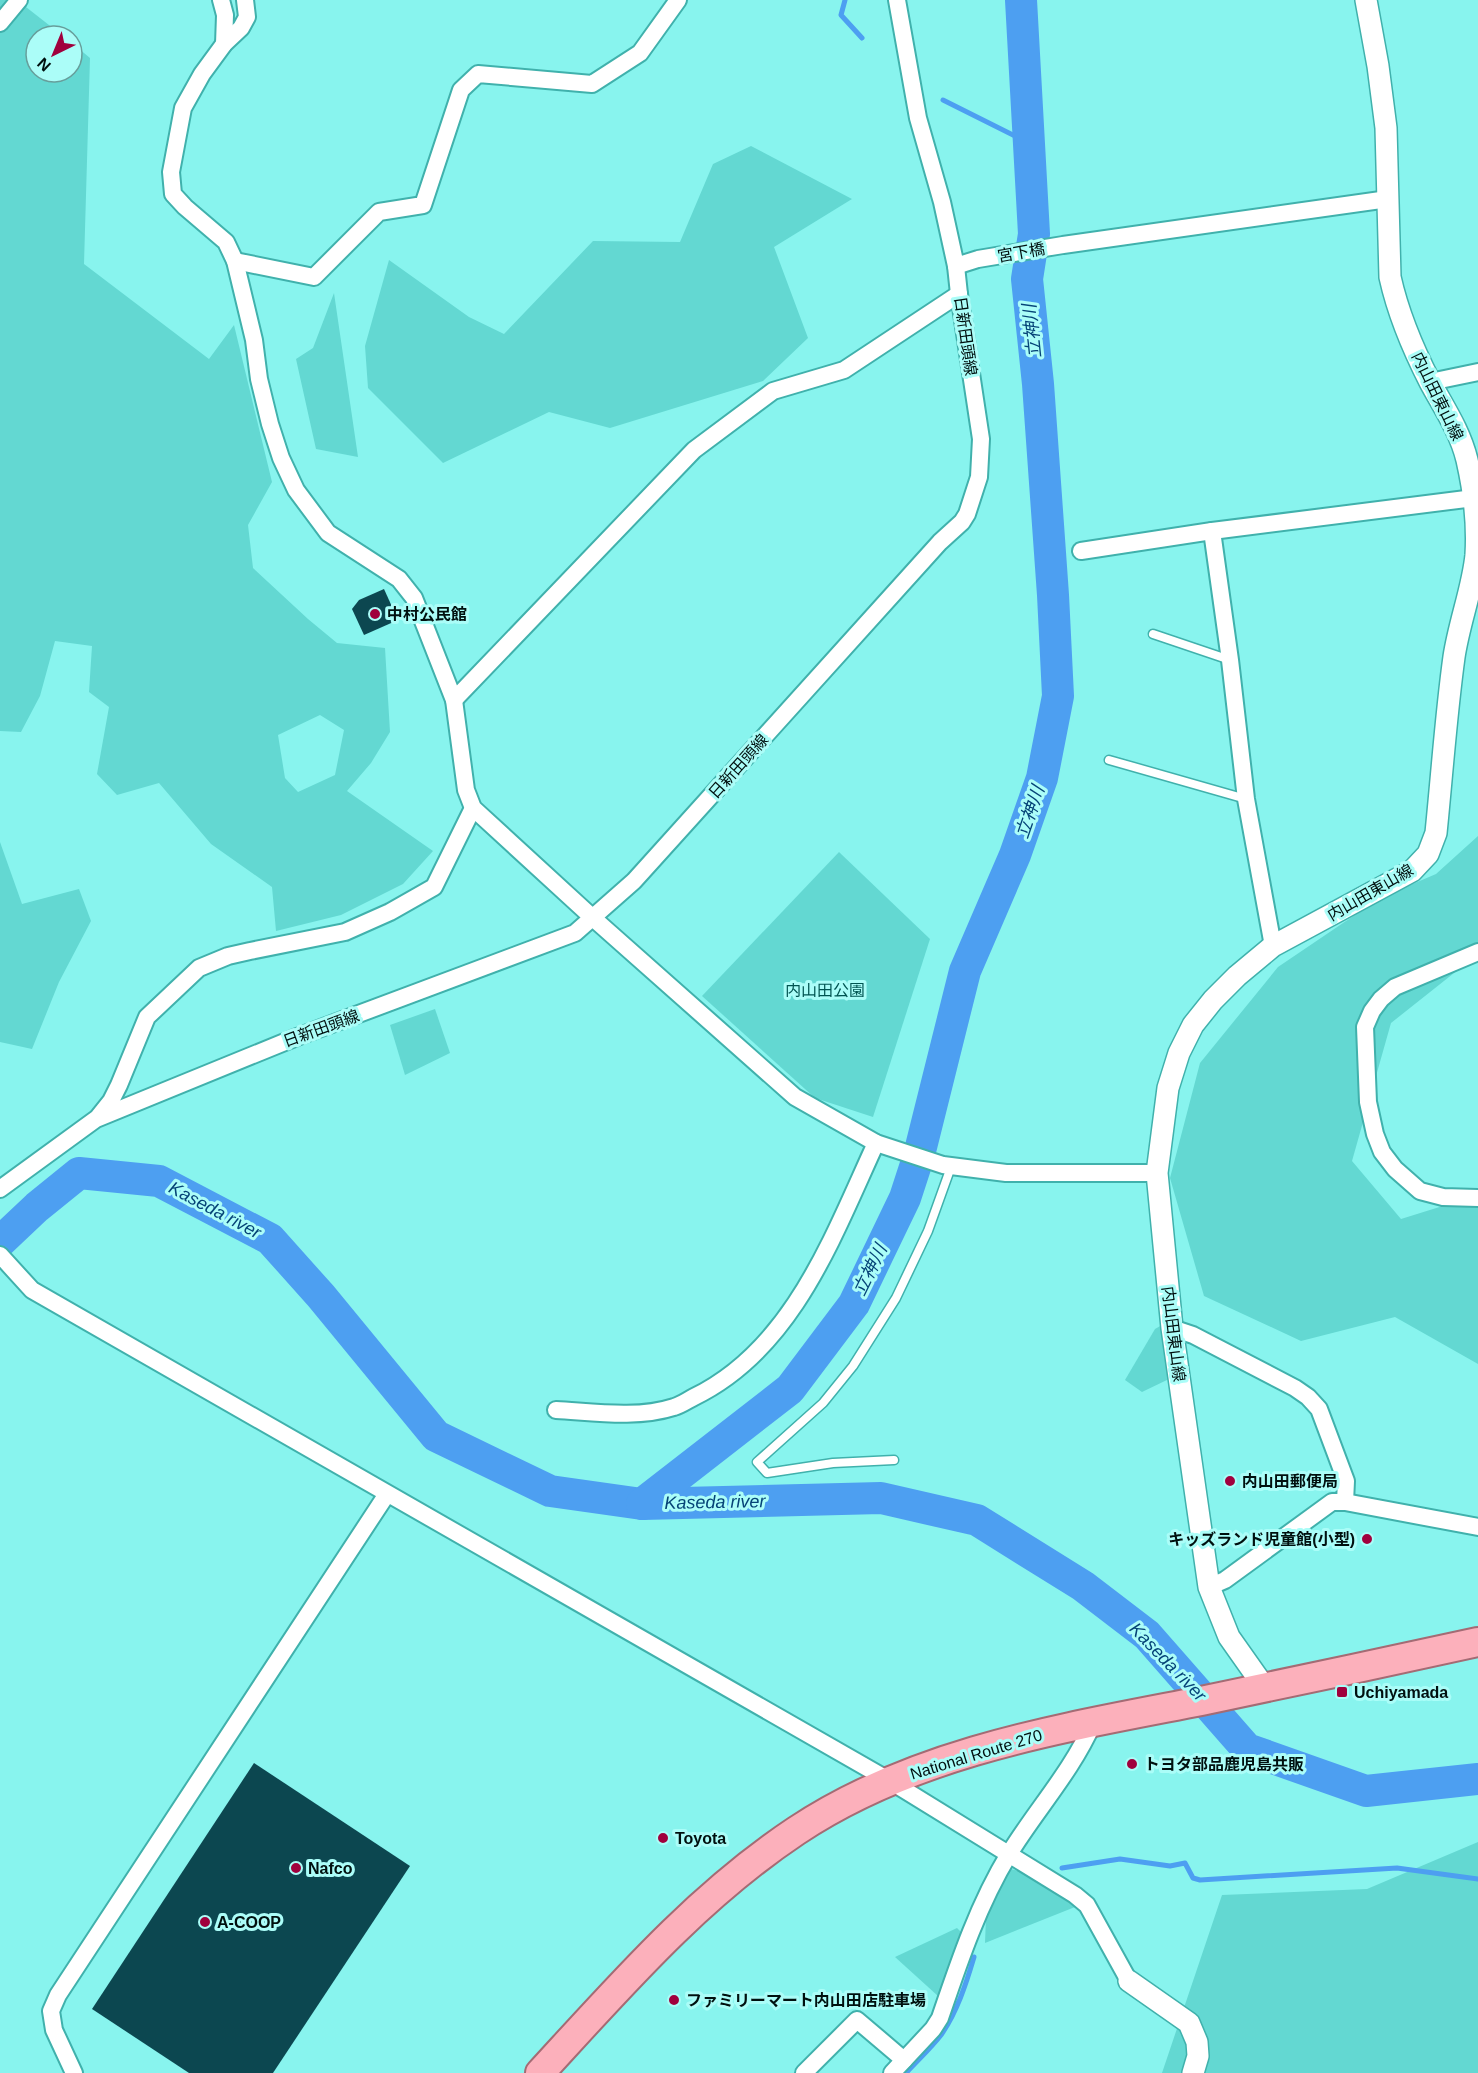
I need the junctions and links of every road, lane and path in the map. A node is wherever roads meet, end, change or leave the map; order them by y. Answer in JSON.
{"nodes":[{"id":1,"x":18,"y":0,"type":"edge"},
{"id":2,"x":221,"y":0,"type":"edge"},
{"id":3,"x":244,"y":0,"type":"edge"},
{"id":4,"x":678,"y":0,"type":"edge"},
{"id":5,"x":897,"y":0,"type":"edge"},
{"id":6,"x":1365,"y":0,"type":"edge"},
{"id":7,"x":0,"y":24,"type":"edge"},
{"id":8,"x":224,"y":44,"type":"junction"},
{"id":9,"x":1388,"y":199,"type":"junction"},
{"id":10,"x":235,"y":261,"type":"junction"},
{"id":11,"x":956,"y":266,"type":"junction"},
{"id":12,"x":959,"y":294,"type":"junction"},
{"id":13,"x":1478,"y":372,"type":"edge"},
{"id":14,"x":1430,"y":382,"type":"junction"},
{"id":15,"x":1474,"y":498,"type":"junction"},
{"id":16,"x":1212,"y":531,"type":"junction"},
{"id":17,"x":1080,"y":551,"type":"dead end"},
{"id":18,"x":1153,"y":634,"type":"dead end"},
{"id":19,"x":1230,"y":660,"type":"junction"},
{"id":20,"x":454,"y":700,"type":"junction"},
{"id":21,"x":1109,"y":760,"type":"dead end"},
{"id":22,"x":1246,"y":799,"type":"junction"},
{"id":23,"x":473,"y":808,"type":"junction"},
{"id":24,"x":594,"y":918,"type":"junction"},
{"id":25,"x":1273,"y":946,"type":"junction"},
{"id":26,"x":1478,"y":952,"type":"edge"},
{"id":27,"x":96,"y":1119,"type":"junction"},
{"id":28,"x":884,"y":1146,"type":"junction"},
{"id":29,"x":947,"y":1166,"type":"junction"},
{"id":30,"x":1157,"y":1173,"type":"junction"},
{"id":31,"x":0,"y":1189,"type":"edge"},
{"id":32,"x":1478,"y":1198,"type":"edge"},
{"id":33,"x":0,"y":1255,"type":"edge"},
{"id":34,"x":1172,"y":1328,"type":"junction"},
{"id":35,"x":556,"y":1410,"type":"dead end"},
{"id":36,"x":894,"y":1460,"type":"dead end"},
{"id":37,"x":387,"y":1494,"type":"junction"},
{"id":38,"x":1345,"y":1502,"type":"junction"},
{"id":39,"x":1478,"y":1527,"type":"edge"},
{"id":40,"x":1209,"y":1587,"type":"junction"},
{"id":41,"x":1478,"y":1642,"type":"edge"},
{"id":42,"x":1256,"y":1690,"type":"junction"},
{"id":43,"x":1093,"y":1723,"type":"junction"},
{"id":44,"x":890,"y":1781,"type":"junction"},
{"id":45,"x":1009,"y":1854,"type":"junction"},
{"id":46,"x":1129,"y":1981,"type":"joint"},
{"id":47,"x":904,"y":2060,"type":"junction"},
{"id":48,"x":74,"y":2073,"type":"edge"},
{"id":49,"x":540,"y":2073,"type":"edge"},
{"id":50,"x":804,"y":2073,"type":"edge"},
{"id":51,"x":892,"y":2073,"type":"edge"},
{"id":52,"x":1193,"y":2073,"type":"edge"}],
"edges":[{"from":1,"to":7,"type":"street"},
{"from":2,"to":8,"type":"street"},
{"from":3,"to":8,"type":"street"},
{"from":4,"to":10,"type":"street"},
{"from":5,"to":11,"type":"street","name":"日新田頭線"},
{"from":6,"to":9,"type":"street","name":"内山田東山線"},
{"from":8,"to":10,"type":"street"},
{"from":9,"to":11,"type":"street","name":"宮下橋"},
{"from":9,"to":14,"type":"street","name":"内山田東山線"},
{"from":10,"to":20,"type":"street"},
{"from":11,"to":12,"type":"street","name":"日新田頭線"},
{"from":12,"to":20,"type":"street"},
{"from":12,"to":24,"type":"street","name":"日新田頭線"},
{"from":13,"to":14,"type":"street"},
{"from":14,"to":15,"type":"street","name":"内山田東山線"},
{"from":15,"to":16,"type":"street"},
{"from":15,"to":25,"type":"street","name":"内山田東山線"},
{"from":16,"to":17,"type":"street"},
{"from":16,"to":19,"type":"street"},
{"from":18,"to":19,"type":"lane"},
{"from":19,"to":22,"type":"street"},
{"from":20,"to":23,"type":"street"},
{"from":21,"to":22,"type":"lane"},
{"from":22,"to":25,"type":"street"},
{"from":23,"to":24,"type":"street"},
{"from":23,"to":27,"type":"street"},
{"from":24,"to":27,"type":"street","name":"日新田頭線"},
{"from":24,"to":28,"type":"street"},
{"from":25,"to":30,"type":"street","name":"内山田東山線"},
{"from":26,"to":32,"type":"street"},
{"from":27,"to":31,"type":"street","name":"日新田頭線"},
{"from":28,"to":29,"type":"street"},
{"from":28,"to":35,"type":"street"},
{"from":29,"to":30,"type":"street"},
{"from":29,"to":36,"type":"lane"},
{"from":30,"to":34,"type":"street","name":"内山田東山線"},
{"from":33,"to":37,"type":"street"},
{"from":34,"to":38,"type":"street"},
{"from":34,"to":40,"type":"street","name":"内山田東山線"},
{"from":37,"to":44,"type":"street"},
{"from":37,"to":48,"type":"street"},
{"from":38,"to":39,"type":"street"},
{"from":38,"to":40,"type":"street"},
{"from":40,"to":42,"type":"street","name":"内山田東山線"},
{"from":41,"to":42,"type":"highway","name":"National Route 270"},
{"from":42,"to":43,"type":"highway","name":"National Route 270"},
{"from":43,"to":44,"type":"highway","name":"National Route 270"},
{"from":43,"to":45,"type":"street"},
{"from":44,"to":45,"type":"street"},
{"from":44,"to":49,"type":"highway","name":"National Route 270"},
{"from":45,"to":46,"type":"street"},
{"from":45,"to":47,"type":"street"},
{"from":46,"to":52,"type":"street"},
{"from":47,"to":50,"type":"street"},
{"from":47,"to":51,"type":"street"}]}
